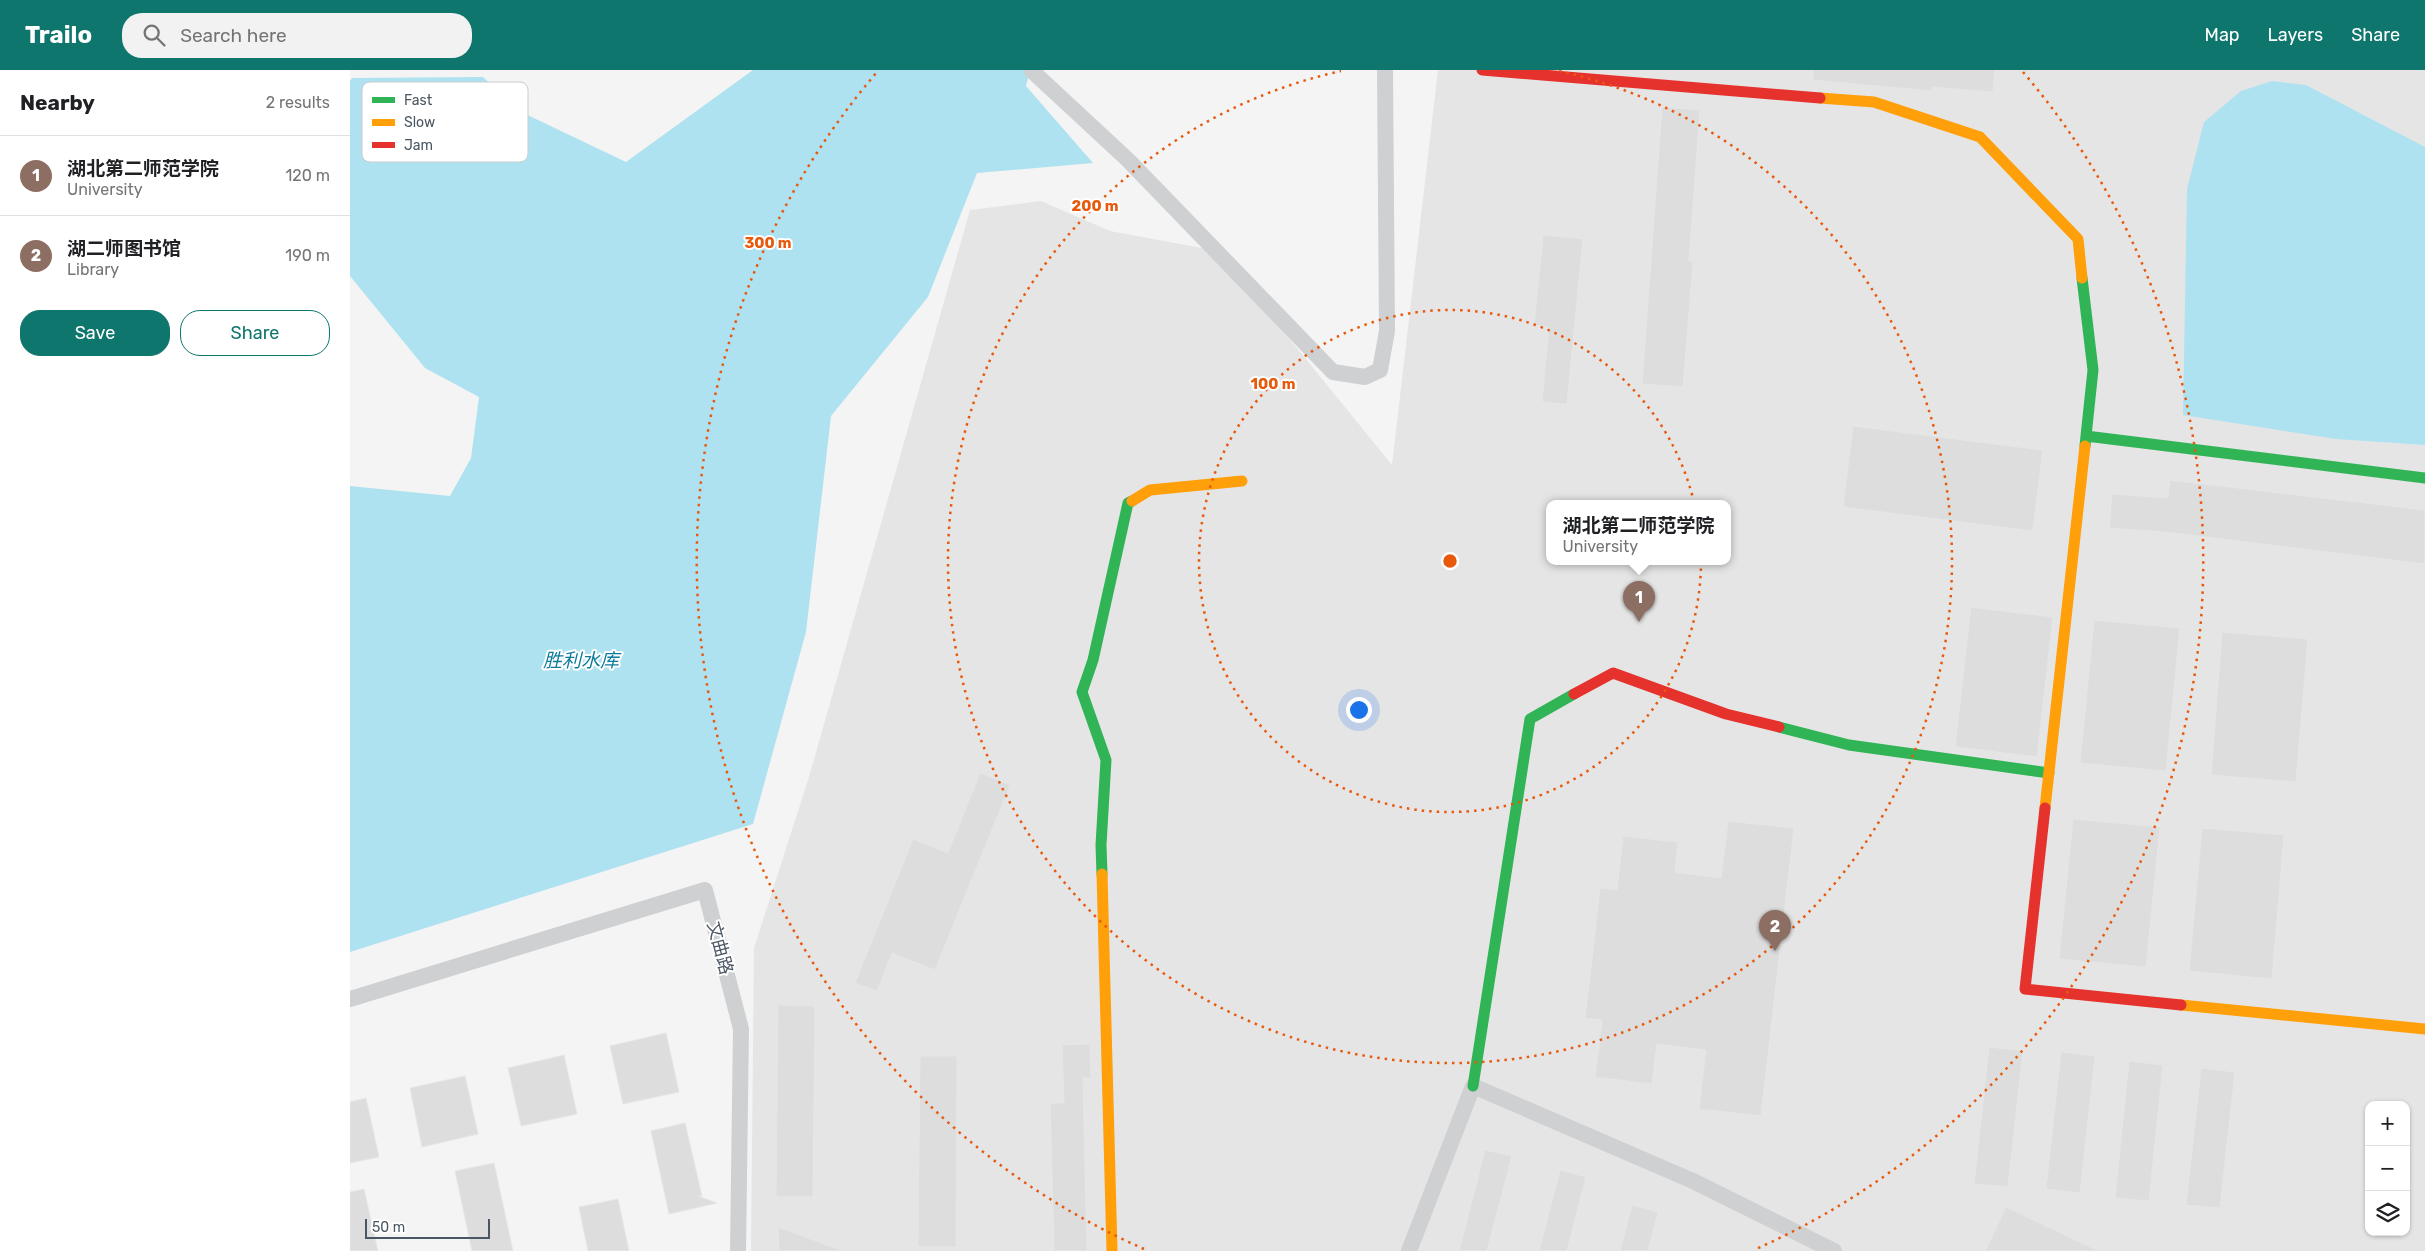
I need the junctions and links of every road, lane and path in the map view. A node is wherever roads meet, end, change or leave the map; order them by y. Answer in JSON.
{"nodes":[{"id":1,"x":1031,"y":70,"type":"edge"},
{"id":2,"x":1385,"y":70,"type":"edge"},
{"id":3,"x":1482,"y":70,"type":"edge"},
{"id":4,"x":2086,"y":436,"type":"junction"},
{"id":5,"x":2425,"y":478,"type":"edge"},
{"id":6,"x":1242,"y":481,"type":"dead end"},
{"id":7,"x":2049,"y":773,"type":"junction"},
{"id":8,"x":350,"y":999,"type":"edge"},
{"id":9,"x":2425,"y":1029,"type":"edge"},
{"id":10,"x":1473,"y":1086,"type":"junction"},
{"id":11,"x":738,"y":1251,"type":"edge"},
{"id":12,"x":1112,"y":1251,"type":"edge"},
{"id":13,"x":1409,"y":1251,"type":"edge"},
{"id":14,"x":1834,"y":1251,"type":"edge"}],
"edges":[{"from":1,"to":2,"type":"street"},
{"from":3,"to":4,"type":"street"},
{"from":4,"to":5,"type":"street"},
{"from":4,"to":7,"type":"street"},
{"from":6,"to":12,"type":"street"},
{"from":7,"to":9,"type":"street"},
{"from":7,"to":10,"type":"street"},
{"from":8,"to":11,"type":"street","name":"文曲路"},
{"from":10,"to":13,"type":"street"},
{"from":10,"to":14,"type":"street"}]}
